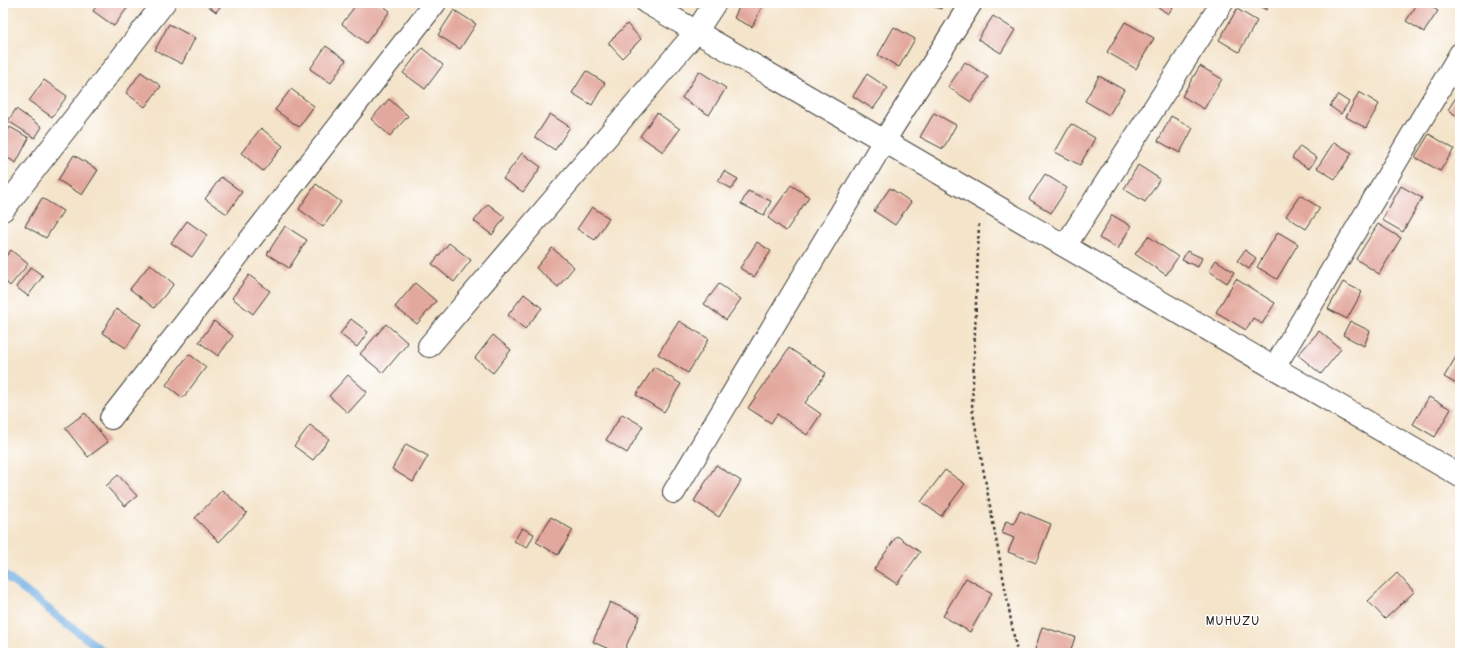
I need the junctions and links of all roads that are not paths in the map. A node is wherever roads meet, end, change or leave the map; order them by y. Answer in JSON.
{"nodes":[{"id":1,"x":164,"y":3,"type":"edge"},
{"id":2,"x":435,"y":3,"type":"edge"},
{"id":3,"x":647,"y":3,"type":"edge"},
{"id":4,"x":715,"y":3,"type":"edge"},
{"id":5,"x":971,"y":3,"type":"edge"},
{"id":6,"x":1222,"y":3,"type":"edge"},
{"id":7,"x":696,"y":32,"type":"junction"},
{"id":8,"x":1460,"y":54,"type":"edge"},
{"id":9,"x":884,"y":141,"type":"junction"},
{"id":10,"x":3,"y":210,"type":"edge"},
{"id":11,"x":1065,"y":246,"type":"junction"},
{"id":12,"x":429,"y":346,"type":"dead end"},
{"id":13,"x":1274,"y":368,"type":"junction"},
{"id":14,"x":111,"y":418,"type":"dead end"},
{"id":15,"x":1457,"y":467,"type":"edge"},
{"id":16,"x":674,"y":492,"type":"dead end"}],
"edges":[{"from":1,"to":10,"type":"street"},
{"from":2,"to":14,"type":"street"},
{"from":3,"to":7,"type":"street"},
{"from":4,"to":7,"type":"street"},
{"from":5,"to":9,"type":"street"},
{"from":6,"to":11,"type":"street"},
{"from":7,"to":9,"type":"street"},
{"from":7,"to":12,"type":"street"},
{"from":8,"to":13,"type":"street"},
{"from":9,"to":11,"type":"street"},
{"from":9,"to":16,"type":"street"},
{"from":11,"to":13,"type":"street"},
{"from":13,"to":15,"type":"street"}]}
